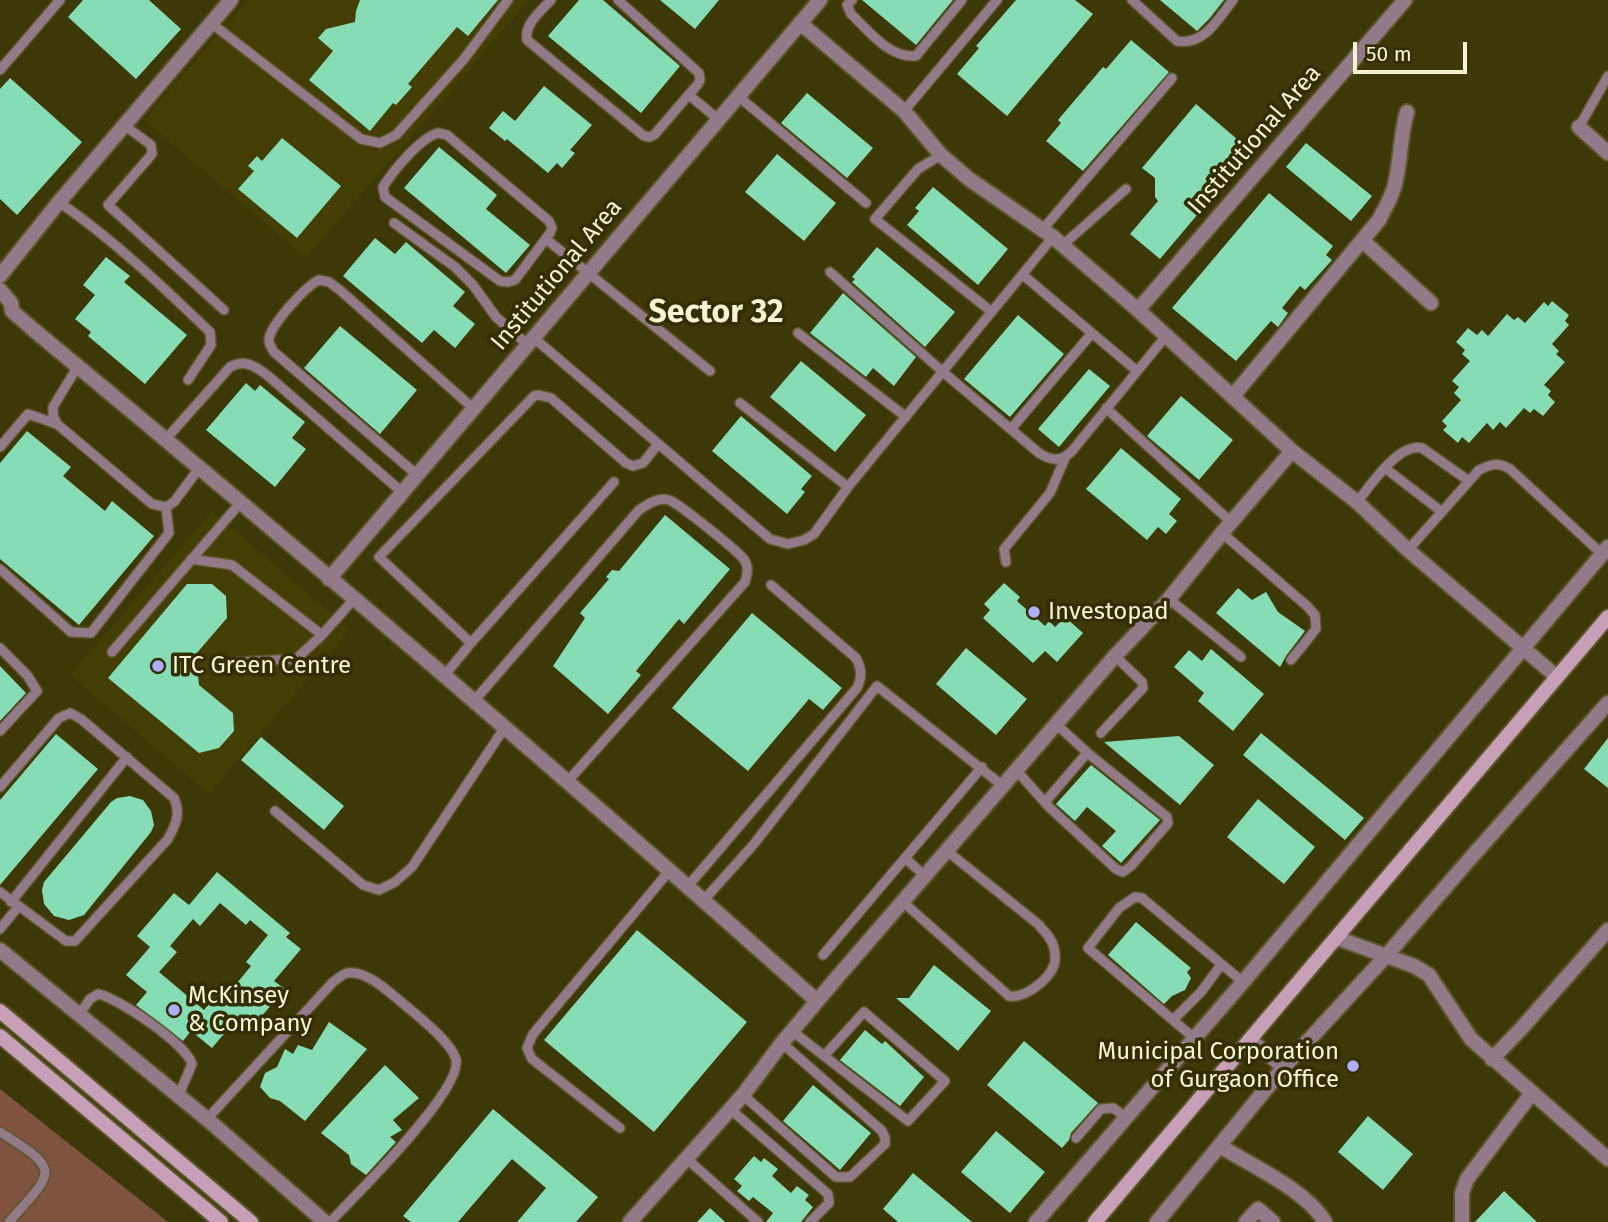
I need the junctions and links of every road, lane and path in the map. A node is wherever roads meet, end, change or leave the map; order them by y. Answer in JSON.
{"nodes":[{"id":1,"x":60,"y":0,"type":"edge"},
{"id":2,"x":231,"y":0,"type":"edge"},
{"id":3,"x":509,"y":0,"type":"edge"},
{"id":4,"x":551,"y":0,"type":"edge"},
{"id":5,"x":618,"y":0,"type":"edge"},
{"id":6,"x":820,"y":0,"type":"edge"},
{"id":7,"x":852,"y":0,"type":"edge"},
{"id":8,"x":962,"y":0,"type":"edge"},
{"id":9,"x":997,"y":0,"type":"edge"},
{"id":10,"x":1132,"y":0,"type":"edge"},
{"id":11,"x":1233,"y":0,"type":"edge"},
{"id":12,"x":1405,"y":0,"type":"edge"},
{"id":13,"x":211,"y":23,"type":"junction"},
{"id":14,"x":800,"y":23,"type":"junction"},
{"id":15,"x":0,"y":70,"type":"edge"},
{"id":16,"x":1608,"y":76,"type":"edge"},
{"id":17,"x":1172,"y":78,"type":"dead end"},
{"id":18,"x":689,"y":95,"type":"junction"},
{"id":19,"x":739,"y":97,"type":"junction"},
{"id":20,"x":904,"y":111,"type":"junction"},
{"id":21,"x":1407,"y":112,"type":"dead end"},
{"id":22,"x":719,"y":120,"type":"junction"},
{"id":23,"x":124,"y":125,"type":"junction"},
{"id":24,"x":1579,"y":127,"type":"joint"},
{"id":25,"x":1608,"y":153,"type":"edge"},
{"id":26,"x":941,"y":155,"type":"junction"},
{"id":27,"x":1126,"y":189,"type":"dead end"},
{"id":28,"x":58,"y":202,"type":"junction"},
{"id":29,"x":866,"y":203,"type":"dead end"},
{"id":30,"x":394,"y":223,"type":"dead end"},
{"id":31,"x":1053,"y":237,"type":"junction"},
{"id":32,"x":546,"y":239,"type":"junction"},
{"id":33,"x":1362,"y":240,"type":"junction"},
{"id":34,"x":830,"y":272,"type":"dead end"},
{"id":35,"x":587,"y":274,"type":"junction"},
{"id":36,"x":1023,"y":275,"type":"junction"},
{"id":37,"x":0,"y":276,"type":"edge"},
{"id":38,"x":0,"y":290,"type":"edge"},
{"id":39,"x":1431,"y":303,"type":"dead end"},
{"id":40,"x":6,"y":310,"type":"edge"},
{"id":41,"x":224,"y":310,"type":"dead end"},
{"id":42,"x":1138,"y":310,"type":"junction"},
{"id":43,"x":992,"y":312,"type":"junction"},
{"id":44,"x":799,"y":333,"type":"dead end"},
{"id":45,"x":1092,"y":333,"type":"junction"},
{"id":46,"x":1166,"y":336,"type":"junction"},
{"id":47,"x":531,"y":341,"type":"junction"},
{"id":48,"x":78,"y":366,"type":"junction"},
{"id":49,"x":710,"y":371,"type":"dead end"},
{"id":50,"x":1137,"y":371,"type":"junction"},
{"id":51,"x":943,"y":372,"type":"junction"},
{"id":52,"x":188,"y":380,"type":"dead end"},
{"id":53,"x":1233,"y":396,"type":"junction"},
{"id":54,"x":740,"y":403,"type":"dead end"},
{"id":55,"x":1107,"y":408,"type":"junction"},
{"id":56,"x":474,"y":409,"type":"junction"},
{"id":57,"x":906,"y":417,"type":"junction"},
{"id":58,"x":57,"y":424,"type":"junction"},
{"id":59,"x":1011,"y":429,"type":"junction"},
{"id":60,"x":166,"y":439,"type":"junction"},
{"id":61,"x":659,"y":444,"type":"junction"},
{"id":62,"x":0,"y":447,"type":"edge"},
{"id":63,"x":1292,"y":451,"type":"junction"},
{"id":64,"x":1065,"y":458,"type":"junction"},
{"id":65,"x":200,"y":467,"type":"junction"},
{"id":66,"x":1385,"y":468,"type":"junction"},
{"id":67,"x":416,"y":474,"type":"junction"},
{"id":68,"x":1469,"y":481,"type":"junction"},
{"id":69,"x":614,"y":482,"type":"dead end"},
{"id":70,"x":848,"y":487,"type":"junction"},
{"id":71,"x":402,"y":492,"type":"junction"},
{"id":72,"x":241,"y":502,"type":"junction"},
{"id":73,"x":1357,"y":502,"type":"junction"},
{"id":74,"x":166,"y":507,"type":"junction"},
{"id":75,"x":1442,"y":512,"type":"junction"},
{"id":76,"x":1226,"y":528,"type":"junction"},
{"id":77,"x":1408,"y":550,"type":"junction"},
{"id":78,"x":1605,"y":550,"type":"edge"},
{"id":79,"x":191,"y":559,"type":"junction"},
{"id":80,"x":1006,"y":562,"type":"dead end"},
{"id":81,"x":0,"y":569,"type":"edge"},
{"id":82,"x":329,"y":579,"type":"junction"},
{"id":83,"x":771,"y":586,"type":"dead end"},
{"id":84,"x":354,"y":599,"type":"junction"},
{"id":85,"x":1169,"y":599,"type":"junction"},
{"id":86,"x":1608,"y":617,"type":"edge"},
{"id":87,"x":322,"y":635,"type":"junction"},
{"id":88,"x":471,"y":643,"type":"junction"},
{"id":89,"x":0,"y":648,"type":"edge"},
{"id":90,"x":1524,"y":649,"type":"junction"},
{"id":91,"x":112,"y":652,"type":"dead end"},
{"id":92,"x":1115,"y":656,"type":"junction"},
{"id":93,"x":1241,"y":657,"type":"dead end"},
{"id":94,"x":1291,"y":660,"type":"dead end"},
{"id":95,"x":219,"y":663,"type":"dead end"},
{"id":96,"x":444,"y":676,"type":"junction"},
{"id":97,"x":1557,"y":677,"type":"junction"},
{"id":98,"x":474,"y":701,"type":"junction"},
{"id":99,"x":1608,"y":703,"type":"edge"},
{"id":100,"x":1056,"y":724,"type":"junction"},
{"id":101,"x":505,"y":727,"type":"junction"},
{"id":102,"x":0,"y":731,"type":"edge"},
{"id":103,"x":1101,"y":733,"type":"dead end"},
{"id":104,"x":1087,"y":752,"type":"junction"},
{"id":105,"x":127,"y":757,"type":"junction"},
{"id":106,"x":982,"y":767,"type":"junction"},
{"id":107,"x":1016,"y":770,"type":"junction"},
{"id":108,"x":568,"y":780,"type":"junction"},
{"id":109,"x":1003,"y":786,"type":"junction"},
{"id":110,"x":0,"y":787,"type":"edge"},
{"id":111,"x":1045,"y":803,"type":"junction"},
{"id":112,"x":275,"y":811,"type":"dead end"},
{"id":113,"x":947,"y":851,"type":"junction"},
{"id":114,"x":905,"y":858,"type":"junction"},
{"id":115,"x":670,"y":870,"type":"junction"},
{"id":116,"x":925,"y":876,"type":"junction"},
{"id":117,"x":688,"y":886,"type":"junction"},
{"id":118,"x":0,"y":894,"type":"edge"},
{"id":119,"x":704,"y":900,"type":"junction"},
{"id":120,"x":903,"y":902,"type":"junction"},
{"id":121,"x":15,"y":905,"type":"junction"},
{"id":122,"x":0,"y":929,"type":"edge"},
{"id":123,"x":1608,"y":930,"type":"edge"},
{"id":124,"x":1337,"y":938,"type":"junction"},
{"id":125,"x":0,"y":950,"type":"edge"},
{"id":126,"x":823,"y":955,"type":"dead end"},
{"id":127,"x":1386,"y":956,"type":"junction"},
{"id":128,"x":1221,"y":965,"type":"junction"},
{"id":129,"x":1243,"y":982,"type":"junction"},
{"id":130,"x":817,"y":1001,"type":"junction"},
{"id":131,"x":0,"y":1011,"type":"edge"},
{"id":132,"x":78,"y":1016,"type":"junction"},
{"id":133,"x":1174,"y":1020,"type":"junction"},
{"id":134,"x":792,"y":1031,"type":"junction"},
{"id":135,"x":0,"y":1036,"type":"edge"},
{"id":136,"x":1194,"y":1038,"type":"junction"},
{"id":137,"x":1250,"y":1040,"type":"junction"},
{"id":138,"x":782,"y":1043,"type":"junction"},
{"id":139,"x":824,"y":1056,"type":"junction"},
{"id":140,"x":1492,"y":1059,"type":"junction"},
{"id":141,"x":1284,"y":1068,"type":"junction"},
{"id":142,"x":1532,"y":1093,"type":"junction"},
{"id":143,"x":743,"y":1095,"type":"junction"},
{"id":144,"x":178,"y":1097,"type":"junction"},
{"id":145,"x":730,"y":1109,"type":"junction"},
{"id":146,"x":1126,"y":1117,"type":"junction"},
{"id":147,"x":207,"y":1119,"type":"junction"},
{"id":148,"x":620,"y":1128,"type":"dead end"},
{"id":149,"x":0,"y":1132,"type":"edge"},
{"id":150,"x":1076,"y":1138,"type":"dead end"},
{"id":151,"x":1220,"y":1146,"type":"junction"},
{"id":152,"x":686,"y":1158,"type":"junction"},
{"id":153,"x":1608,"y":1159,"type":"edge"},
{"id":154,"x":9,"y":1222,"type":"edge"},
{"id":155,"x":221,"y":1222,"type":"edge"},
{"id":156,"x":251,"y":1222,"type":"edge"},
{"id":157,"x":325,"y":1222,"type":"edge"},
{"id":158,"x":330,"y":1222,"type":"edge"},
{"id":159,"x":630,"y":1222,"type":"edge"},
{"id":160,"x":758,"y":1222,"type":"edge"},
{"id":161,"x":810,"y":1222,"type":"edge"},
{"id":162,"x":1036,"y":1222,"type":"edge"},
{"id":163,"x":1095,"y":1222,"type":"edge"},
{"id":164,"x":1157,"y":1222,"type":"edge"},
{"id":165,"x":1245,"y":1222,"type":"edge"},
{"id":166,"x":1273,"y":1222,"type":"edge"},
{"id":167,"x":1325,"y":1222,"type":"edge"},
{"id":168,"x":1462,"y":1222,"type":"edge"}],
"edges":[{"from":1,"to":15,"type":"lane"},
{"from":2,"to":13,"type":"street"},
{"from":3,"to":13,"type":"lane"},
{"from":4,"to":18,"type":"lane"},
{"from":5,"to":18,"type":"lane"},
{"from":6,"to":14,"type":"street","name":"Institutional Area"},
{"from":7,"to":8,"type":"lane"},
{"from":9,"to":20,"type":"lane"},
{"from":10,"to":11,"type":"lane"},
{"from":12,"to":42,"type":"street","name":"Institutional Area"},
{"from":13,"to":23,"type":"street"},
{"from":14,"to":19,"type":"street","name":"Institutional Area"},
{"from":14,"to":20,"type":"street"},
{"from":16,"to":24,"type":"lane"},
{"from":17,"to":31,"type":"lane"},
{"from":18,"to":22,"type":"lane"},
{"from":19,"to":22,"type":"street","name":"Institutional Area"},
{"from":19,"to":29,"type":"lane"},
{"from":20,"to":26,"type":"street"},
{"from":21,"to":33,"type":"street"},
{"from":22,"to":35,"type":"street","name":"Institutional Area"},
{"from":23,"to":28,"type":"street"},
{"from":23,"to":41,"type":"lane"},
{"from":24,"to":25,"type":"street"},
{"from":26,"to":31,"type":"street"},
{"from":26,"to":43,"type":"lane"},
{"from":27,"to":31,"type":"lane"},
{"from":28,"to":37,"type":"street"},
{"from":28,"to":52,"type":"lane"},
{"from":30,"to":47,"type":"lane"},
{"from":31,"to":36,"type":"lane"},
{"from":31,"to":42,"type":"street"},
{"from":32,"to":32,"type":"lane"},
{"from":32,"to":35,"type":"lane"},
{"from":33,"to":39,"type":"street"},
{"from":33,"to":53,"type":"street"},
{"from":34,"to":51,"type":"lane"},
{"from":35,"to":47,"type":"street","name":"Institutional Area"},
{"from":35,"to":49,"type":"lane"},
{"from":36,"to":43,"type":"lane"},
{"from":36,"to":45,"type":"lane"},
{"from":38,"to":40,"type":"street"},
{"from":40,"to":48,"type":"street"},
{"from":42,"to":46,"type":"street"},
{"from":43,"to":51,"type":"lane"},
{"from":44,"to":57,"type":"lane"},
{"from":45,"to":50,"type":"lane"},
{"from":45,"to":59,"type":"lane"},
{"from":46,"to":50,"type":"lane"},
{"from":46,"to":53,"type":"street"},
{"from":47,"to":56,"type":"street","name":"Institutional Area"},
{"from":47,"to":61,"type":"lane"},
{"from":48,"to":58,"type":"lane"},
{"from":48,"to":60,"type":"street"},
{"from":50,"to":55,"type":"lane"},
{"from":51,"to":57,"type":"lane"},
{"from":51,"to":59,"type":"lane"},
{"from":53,"to":63,"type":"street"},
{"from":54,"to":70,"type":"lane"},
{"from":55,"to":64,"type":"lane"},
{"from":55,"to":76,"type":"lane"},
{"from":56,"to":67,"type":"street","name":"Institutional Area"},
{"from":56,"to":67,"type":"lane"},
{"from":57,"to":70,"type":"lane"},
{"from":58,"to":62,"type":"lane"},
{"from":58,"to":74,"type":"lane"},
{"from":59,"to":64,"type":"lane"},
{"from":60,"to":65,"type":"street"},
{"from":60,"to":71,"type":"lane"},
{"from":61,"to":70,"type":"lane"},
{"from":61,"to":88,"type":"lane"},
{"from":63,"to":73,"type":"street"},
{"from":63,"to":76,"type":"street"},
{"from":64,"to":80,"type":"lane"},
{"from":65,"to":72,"type":"street"},
{"from":65,"to":74,"type":"lane"},
{"from":66,"to":68,"type":"lane"},
{"from":66,"to":73,"type":"lane"},
{"from":66,"to":75,"type":"lane"},
{"from":67,"to":71,"type":"street","name":"Institutional Area"},
{"from":68,"to":75,"type":"lane"},
{"from":68,"to":78,"type":"lane"},
{"from":69,"to":88,"type":"lane"},
{"from":71,"to":82,"type":"street","name":"Institutional Area"},
{"from":72,"to":79,"type":"lane"},
{"from":72,"to":82,"type":"street"},
{"from":73,"to":77,"type":"street"},
{"from":74,"to":81,"type":"lane"},
{"from":75,"to":77,"type":"lane"},
{"from":76,"to":85,"type":"street"},
{"from":76,"to":94,"type":"lane"},
{"from":77,"to":90,"type":"street"},
{"from":78,"to":90,"type":"street"},
{"from":79,"to":87,"type":"lane"},
{"from":79,"to":91,"type":"lane"},
{"from":82,"to":84,"type":"street"},
{"from":83,"to":117,"type":"lane"},
{"from":84,"to":87,"type":"lane"},
{"from":84,"to":96,"type":"street"},
{"from":85,"to":92,"type":"street"},
{"from":85,"to":93,"type":"lane"},
{"from":86,"to":97,"type":"street"},
{"from":87,"to":95,"type":"lane"},
{"from":88,"to":96,"type":"lane"},
{"from":89,"to":102,"type":"lane"},
{"from":90,"to":97,"type":"street"},
{"from":90,"to":129,"type":"street"},
{"from":92,"to":100,"type":"street"},
{"from":92,"to":103,"type":"lane"},
{"from":96,"to":98,"type":"street"},
{"from":97,"to":124,"type":"street"},
{"from":98,"to":101,"type":"street"},
{"from":98,"to":108,"type":"lane"},
{"from":99,"to":127,"type":"street"},
{"from":100,"to":104,"type":"lane"},
{"from":100,"to":107,"type":"street"},
{"from":101,"to":108,"type":"street"},
{"from":101,"to":112,"type":"lane"},
{"from":104,"to":111,"type":"lane"},
{"from":104,"to":111,"type":"lane"},
{"from":105,"to":110,"type":"lane"},
{"from":105,"to":121,"type":"lane"},
{"from":105,"to":121,"type":"lane"},
{"from":106,"to":109,"type":"lane"},
{"from":106,"to":114,"type":"lane"},
{"from":106,"to":119,"type":"lane"},
{"from":107,"to":109,"type":"street"},
{"from":107,"to":111,"type":"lane"},
{"from":108,"to":115,"type":"street"},
{"from":109,"to":113,"type":"street"},
{"from":113,"to":116,"type":"street"},
{"from":113,"to":120,"type":"lane"},
{"from":114,"to":116,"type":"lane"},
{"from":114,"to":126,"type":"lane"},
{"from":115,"to":117,"type":"street"},
{"from":115,"to":148,"type":"lane"},
{"from":116,"to":120,"type":"street"},
{"from":117,"to":119,"type":"street"},
{"from":118,"to":121,"type":"lane"},
{"from":119,"to":130,"type":"street"},
{"from":120,"to":130,"type":"street"},
{"from":121,"to":122,"type":"lane"},
{"from":123,"to":140,"type":"street"},
{"from":124,"to":127,"type":"street"},
{"from":124,"to":137,"type":"street"},
{"from":125,"to":132,"type":"street"},
{"from":127,"to":140,"type":"street"},
{"from":127,"to":141,"type":"street"},
{"from":128,"to":129,"type":"lane"},
{"from":128,"to":133,"type":"lane"},
{"from":128,"to":133,"type":"lane"},
{"from":129,"to":136,"type":"street"},
{"from":130,"to":134,"type":"street"},
{"from":131,"to":156,"type":"street"},
{"from":132,"to":144,"type":"street"},
{"from":132,"to":144,"type":"lane"},
{"from":133,"to":136,"type":"lane"},
{"from":134,"to":138,"type":"street"},
{"from":134,"to":139,"type":"lane"},
{"from":135,"to":155,"type":"street"},
{"from":136,"to":146,"type":"street"},
{"from":137,"to":141,"type":"street"},
{"from":137,"to":163,"type":"street"},
{"from":138,"to":143,"type":"street"},
{"from":138,"to":143,"type":"lane"},
{"from":139,"to":139,"type":"lane"},
{"from":140,"to":142,"type":"street"},
{"from":141,"to":151,"type":"street"},
{"from":142,"to":153,"type":"street"},
{"from":142,"to":168,"type":"street"},
{"from":143,"to":145,"type":"street"},
{"from":144,"to":147,"type":"street"},
{"from":145,"to":152,"type":"street"},
{"from":145,"to":161,"type":"lane"},
{"from":146,"to":150,"type":"lane"},
{"from":146,"to":162,"type":"street"},
{"from":147,"to":157,"type":"street"},
{"from":147,"to":158,"type":"lane"},
{"from":149,"to":154,"type":"lane"},
{"from":151,"to":164,"type":"street"},
{"from":151,"to":167,"type":"street"},
{"from":152,"to":159,"type":"street"},
{"from":152,"to":160,"type":"lane"},
{"from":165,"to":166,"type":"street"}]}
